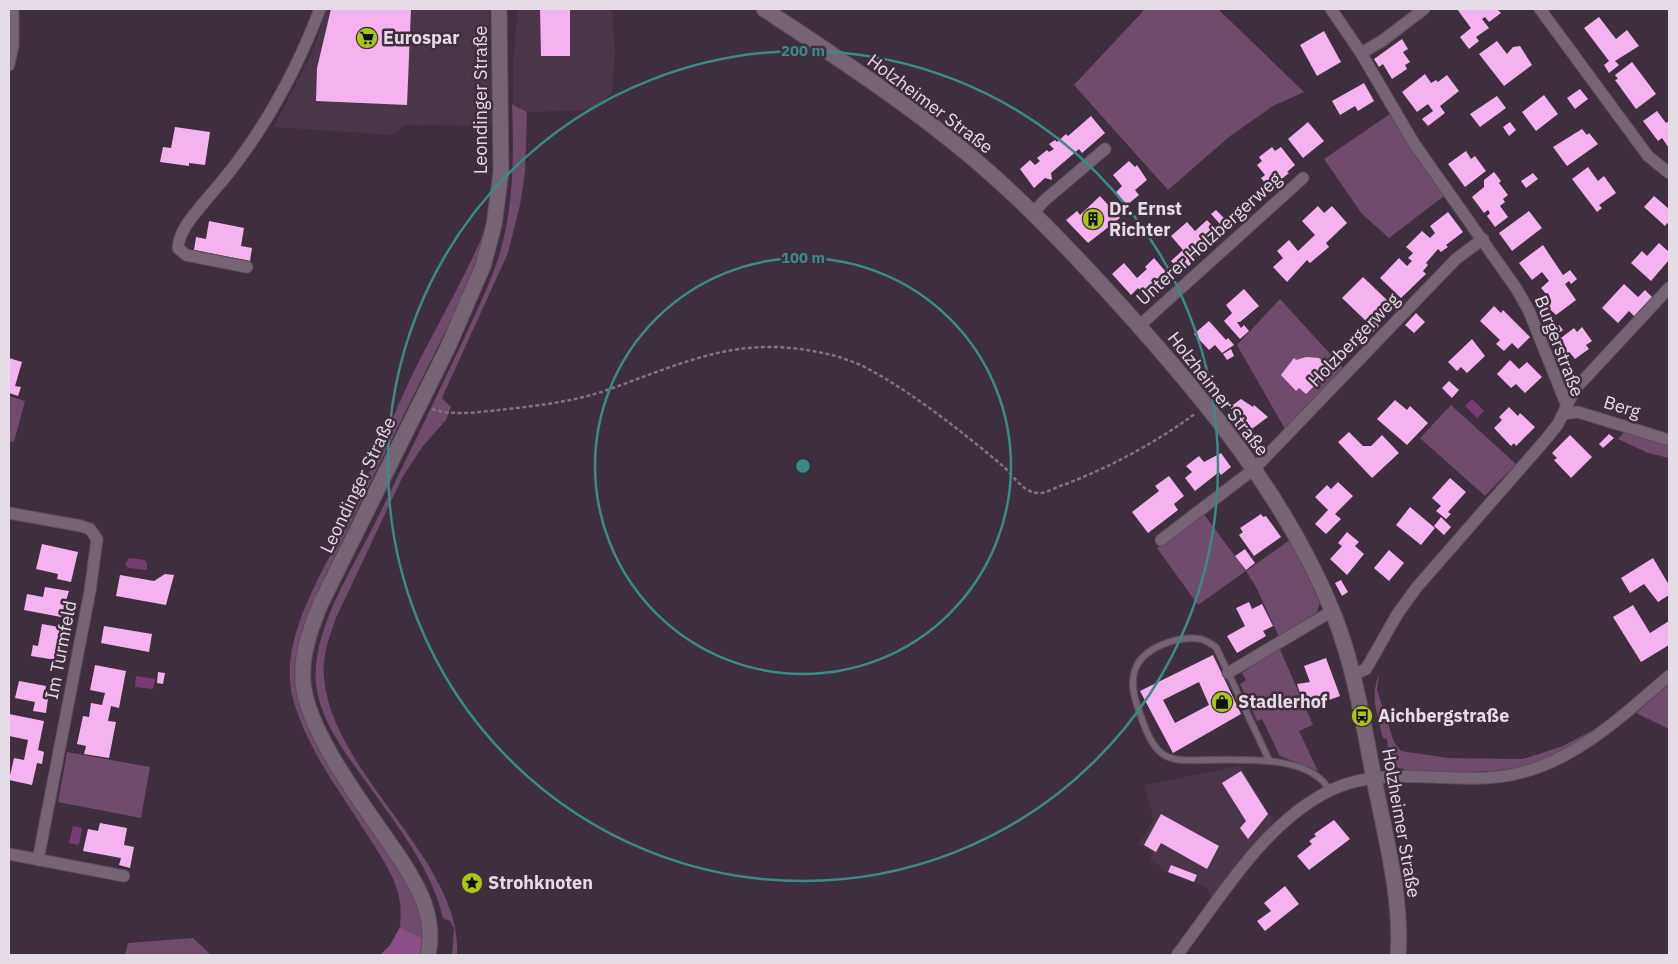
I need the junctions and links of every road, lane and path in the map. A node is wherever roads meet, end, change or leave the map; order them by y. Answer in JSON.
{"nodes":[{"id":1,"x":14,"y":9,"type":"edge"},
{"id":2,"x":320,"y":9,"type":"edge"},
{"id":3,"x":500,"y":9,"type":"edge"},
{"id":4,"x":764,"y":9,"type":"edge"},
{"id":5,"x":1331,"y":9,"type":"edge"},
{"id":6,"x":1424,"y":9,"type":"edge"},
{"id":7,"x":1540,"y":9,"type":"edge"},
{"id":8,"x":1362,"y":53,"type":"junction"},
{"id":9,"x":9,"y":65,"type":"edge"},
{"id":10,"x":1105,"y":149,"type":"dead end"},
{"id":11,"x":1669,"y":173,"type":"edge"},
{"id":12,"x":1303,"y":178,"type":"dead end"},
{"id":13,"x":1033,"y":213,"type":"junction"},
{"id":14,"x":1483,"y":239,"type":"junction"},
{"id":15,"x":247,"y":267,"type":"dead end"},
{"id":16,"x":1669,"y":288,"type":"edge"},
{"id":17,"x":1139,"y":326,"type":"junction"},
{"id":18,"x":419,"y":405,"type":"junction"},
{"id":19,"x":1206,"y":406,"type":"junction"},
{"id":20,"x":1565,"y":410,"type":"junction"},
{"id":21,"x":1669,"y":440,"type":"edge"},
{"id":22,"x":1254,"y":469,"type":"junction"},
{"id":23,"x":9,"y":513,"type":"edge"},
{"id":24,"x":1160,"y":540,"type":"dead end"},
{"id":25,"x":1332,"y":611,"type":"junction"},
{"id":26,"x":1228,"y":674,"type":"junction"},
{"id":27,"x":1353,"y":675,"type":"junction"},
{"id":28,"x":1669,"y":676,"type":"edge"},
{"id":29,"x":1269,"y":760,"type":"junction"},
{"id":30,"x":1374,"y":778,"type":"junction"},
{"id":31,"x":1330,"y":791,"type":"junction"},
{"id":32,"x":9,"y":854,"type":"edge"},
{"id":33,"x":38,"y":860,"type":"junction"},
{"id":34,"x":124,"y":876,"type":"dead end"},
{"id":35,"x":428,"y":955,"type":"edge"},
{"id":36,"x":1177,"y":955,"type":"edge"},
{"id":37,"x":1398,"y":955,"type":"edge"}],
"edges":[{"from":1,"to":9,"type":"street"},
{"from":2,"to":15,"type":"street"},
{"from":3,"to":18,"type":"street","name":"Leondinger Straße"},
{"from":4,"to":13,"type":"street","name":"Holzheimer Straße"},
{"from":5,"to":8,"type":"street","name":"Burgerstraße"},
{"from":6,"to":8,"type":"street"},
{"from":7,"to":11,"type":"street"},
{"from":8,"to":14,"type":"street","name":"Burgerstraße"},
{"from":10,"to":13,"type":"street"},
{"from":12,"to":17,"type":"street","name":"Unterer Holzbergerweg"},
{"from":13,"to":17,"type":"street","name":"Holzheimer Straße"},
{"from":14,"to":20,"type":"street","name":"Burgerstraße"},
{"from":14,"to":22,"type":"street","name":"Holzbergerweg"},
{"from":16,"to":20,"type":"street"},
{"from":17,"to":19,"type":"street","name":"Holzheimer Straße"},
{"from":18,"to":19,"type":"path"},
{"from":18,"to":35,"type":"street","name":"Leondinger Straße"},
{"from":19,"to":22,"type":"street","name":"Holzheimer Straße"},
{"from":20,"to":21,"type":"street","name":"Berg"},
{"from":20,"to":27,"type":"street","name":"Burgerstraße"},
{"from":22,"to":24,"type":"street","name":"Holzbergerweg"},
{"from":22,"to":25,"type":"street","name":"Holzheimer Straße"},
{"from":23,"to":33,"type":"street","name":"Im Turmfeld"},
{"from":25,"to":26,"type":"street"},
{"from":25,"to":27,"type":"street","name":"Holzheimer Straße"},
{"from":26,"to":29,"type":"lane"},
{"from":26,"to":29,"type":"lane"},
{"from":27,"to":30,"type":"street","name":"Holzheimer Straße"},
{"from":28,"to":30,"type":"street"},
{"from":29,"to":31,"type":"lane"},
{"from":30,"to":31,"type":"street"},
{"from":30,"to":37,"type":"street","name":"Holzheimer Straße"},
{"from":31,"to":36,"type":"street"},
{"from":32,"to":33,"type":"street"},
{"from":33,"to":34,"type":"street"}]}
